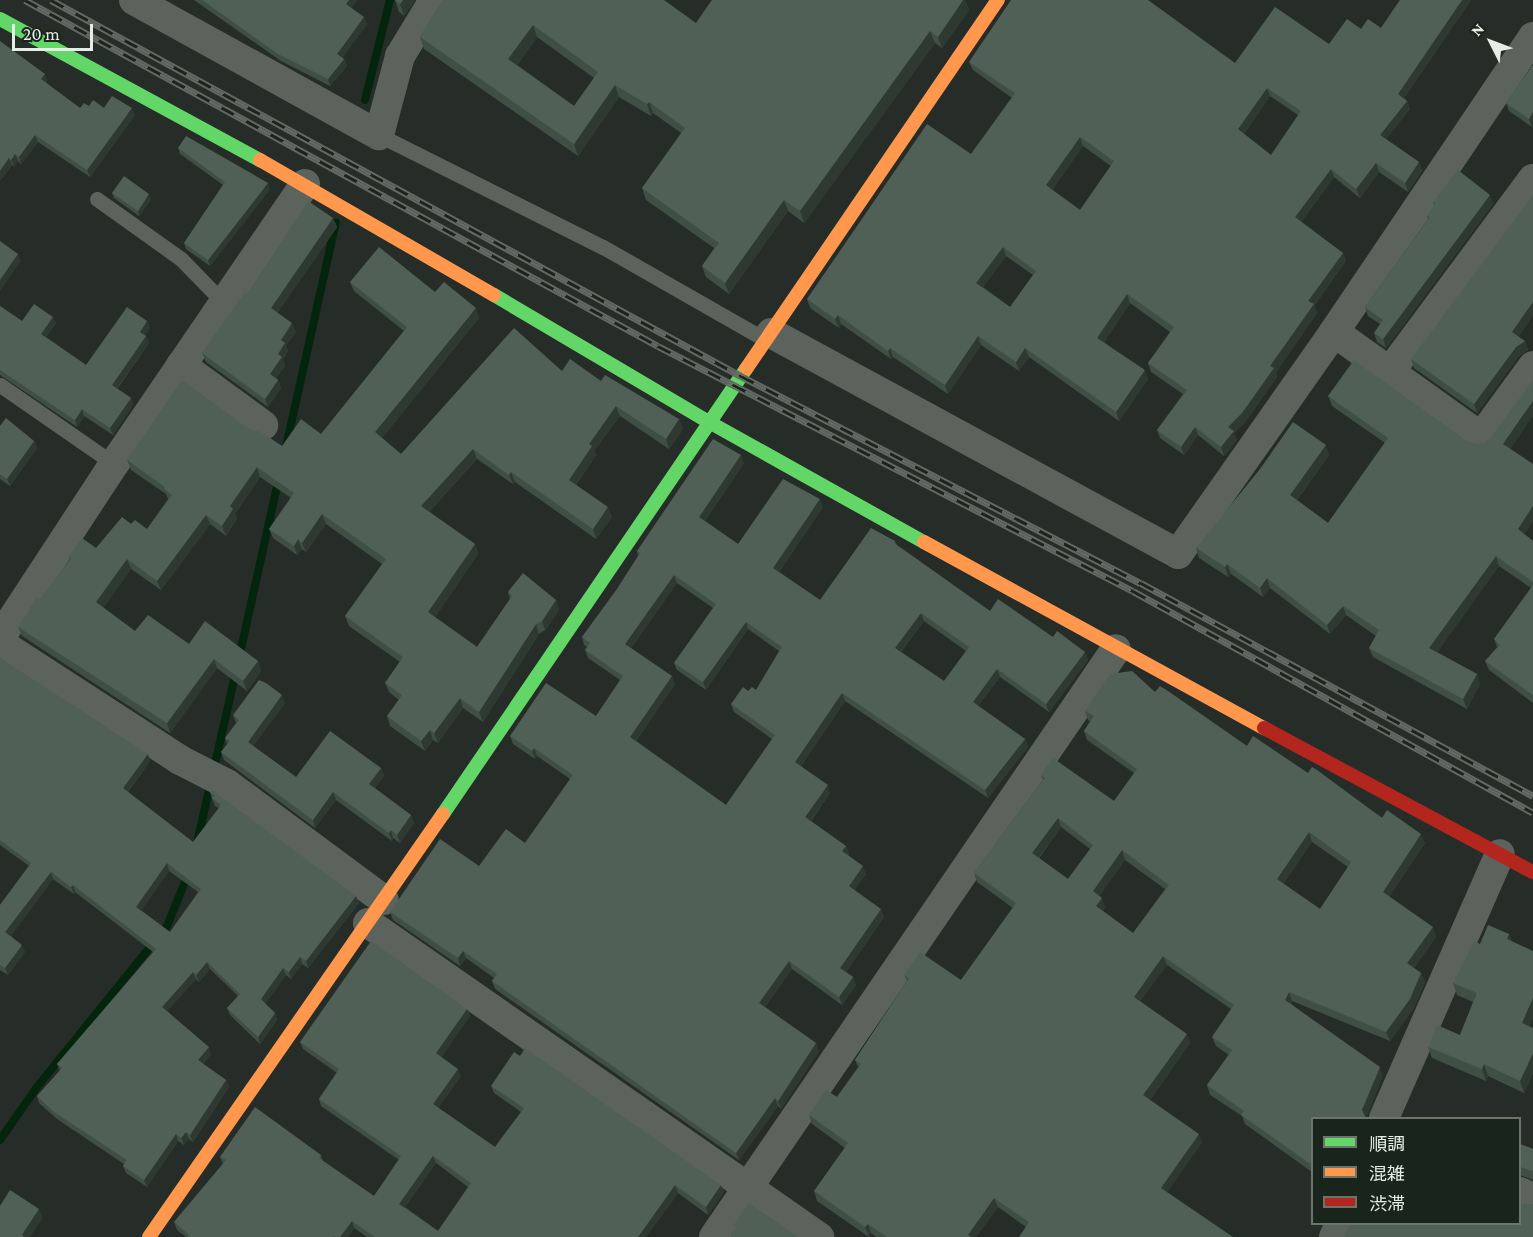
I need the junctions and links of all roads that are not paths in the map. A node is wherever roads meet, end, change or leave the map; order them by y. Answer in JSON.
{"nodes":[{"id":1,"x":134,"y":0,"type":"edge"},
{"id":2,"x":434,"y":0,"type":"edge"},
{"id":3,"x":998,"y":0,"type":"edge"},
{"id":4,"x":0,"y":19,"type":"edge"},
{"id":5,"x":1533,"y":37,"type":"edge"},
{"id":6,"x":379,"y":135,"type":"junction"},
{"id":7,"x":1533,"y":179,"type":"edge"},
{"id":8,"x":305,"y":184,"type":"junction"},
{"id":9,"x":97,"y":199,"type":"dead end"},
{"id":10,"x":224,"y":303,"type":"junction"},
{"id":11,"x":1334,"y":332,"type":"junction"},
{"id":12,"x":769,"y":336,"type":"junction"},
{"id":13,"x":181,"y":366,"type":"junction"},
{"id":14,"x":1533,"y":366,"type":"edge"},
{"id":15,"x":1391,"y":370,"type":"junction"},
{"id":16,"x":0,"y":385,"type":"edge"},
{"id":17,"x":709,"y":422,"type":"junction"},
{"id":18,"x":263,"y":425,"type":"dead end"},
{"id":19,"x":114,"y":464,"type":"junction"},
{"id":20,"x":0,"y":638,"type":"edge"},
{"id":21,"x":0,"y":643,"type":"edge"},
{"id":22,"x":1116,"y":649,"type":"junction"},
{"id":23,"x":1500,"y":854,"type":"junction"},
{"id":24,"x":1533,"y":872,"type":"edge"},
{"id":25,"x":376,"y":912,"type":"junction"},
{"id":26,"x":1385,"y":1117,"type":"edge"},
{"id":27,"x":747,"y":1188,"type":"junction"},
{"id":28,"x":149,"y":1237,"type":"edge"},
{"id":29,"x":714,"y":1237,"type":"edge"},
{"id":30,"x":819,"y":1237,"type":"edge"}],
"edges":[{"from":1,"to":6,"type":"street"},
{"from":2,"to":6,"type":"street"},
{"from":3,"to":12,"type":"street"},
{"from":4,"to":8,"type":"street"},
{"from":5,"to":11,"type":"street"},
{"from":6,"to":12,"type":"lane"},
{"from":7,"to":15,"type":"street"},
{"from":8,"to":10,"type":"street"},
{"from":8,"to":17,"type":"street"},
{"from":9,"to":10,"type":"lane"},
{"from":10,"to":13,"type":"street"},
{"from":11,"to":12,"type":"street"},
{"from":11,"to":15,"type":"street"},
{"from":12,"to":17,"type":"street"},
{"from":13,"to":18,"type":"street"},
{"from":13,"to":19,"type":"street"},
{"from":14,"to":15,"type":"street"},
{"from":16,"to":19,"type":"lane"},
{"from":17,"to":22,"type":"street"},
{"from":17,"to":25,"type":"street"},
{"from":19,"to":20,"type":"street"},
{"from":21,"to":25,"type":"street"},
{"from":22,"to":23,"type":"street"},
{"from":22,"to":27,"type":"street"},
{"from":23,"to":24,"type":"street"},
{"from":23,"to":26,"type":"street"},
{"from":25,"to":27,"type":"street"},
{"from":25,"to":28,"type":"street"},
{"from":27,"to":29,"type":"street"},
{"from":27,"to":30,"type":"street"}]}
